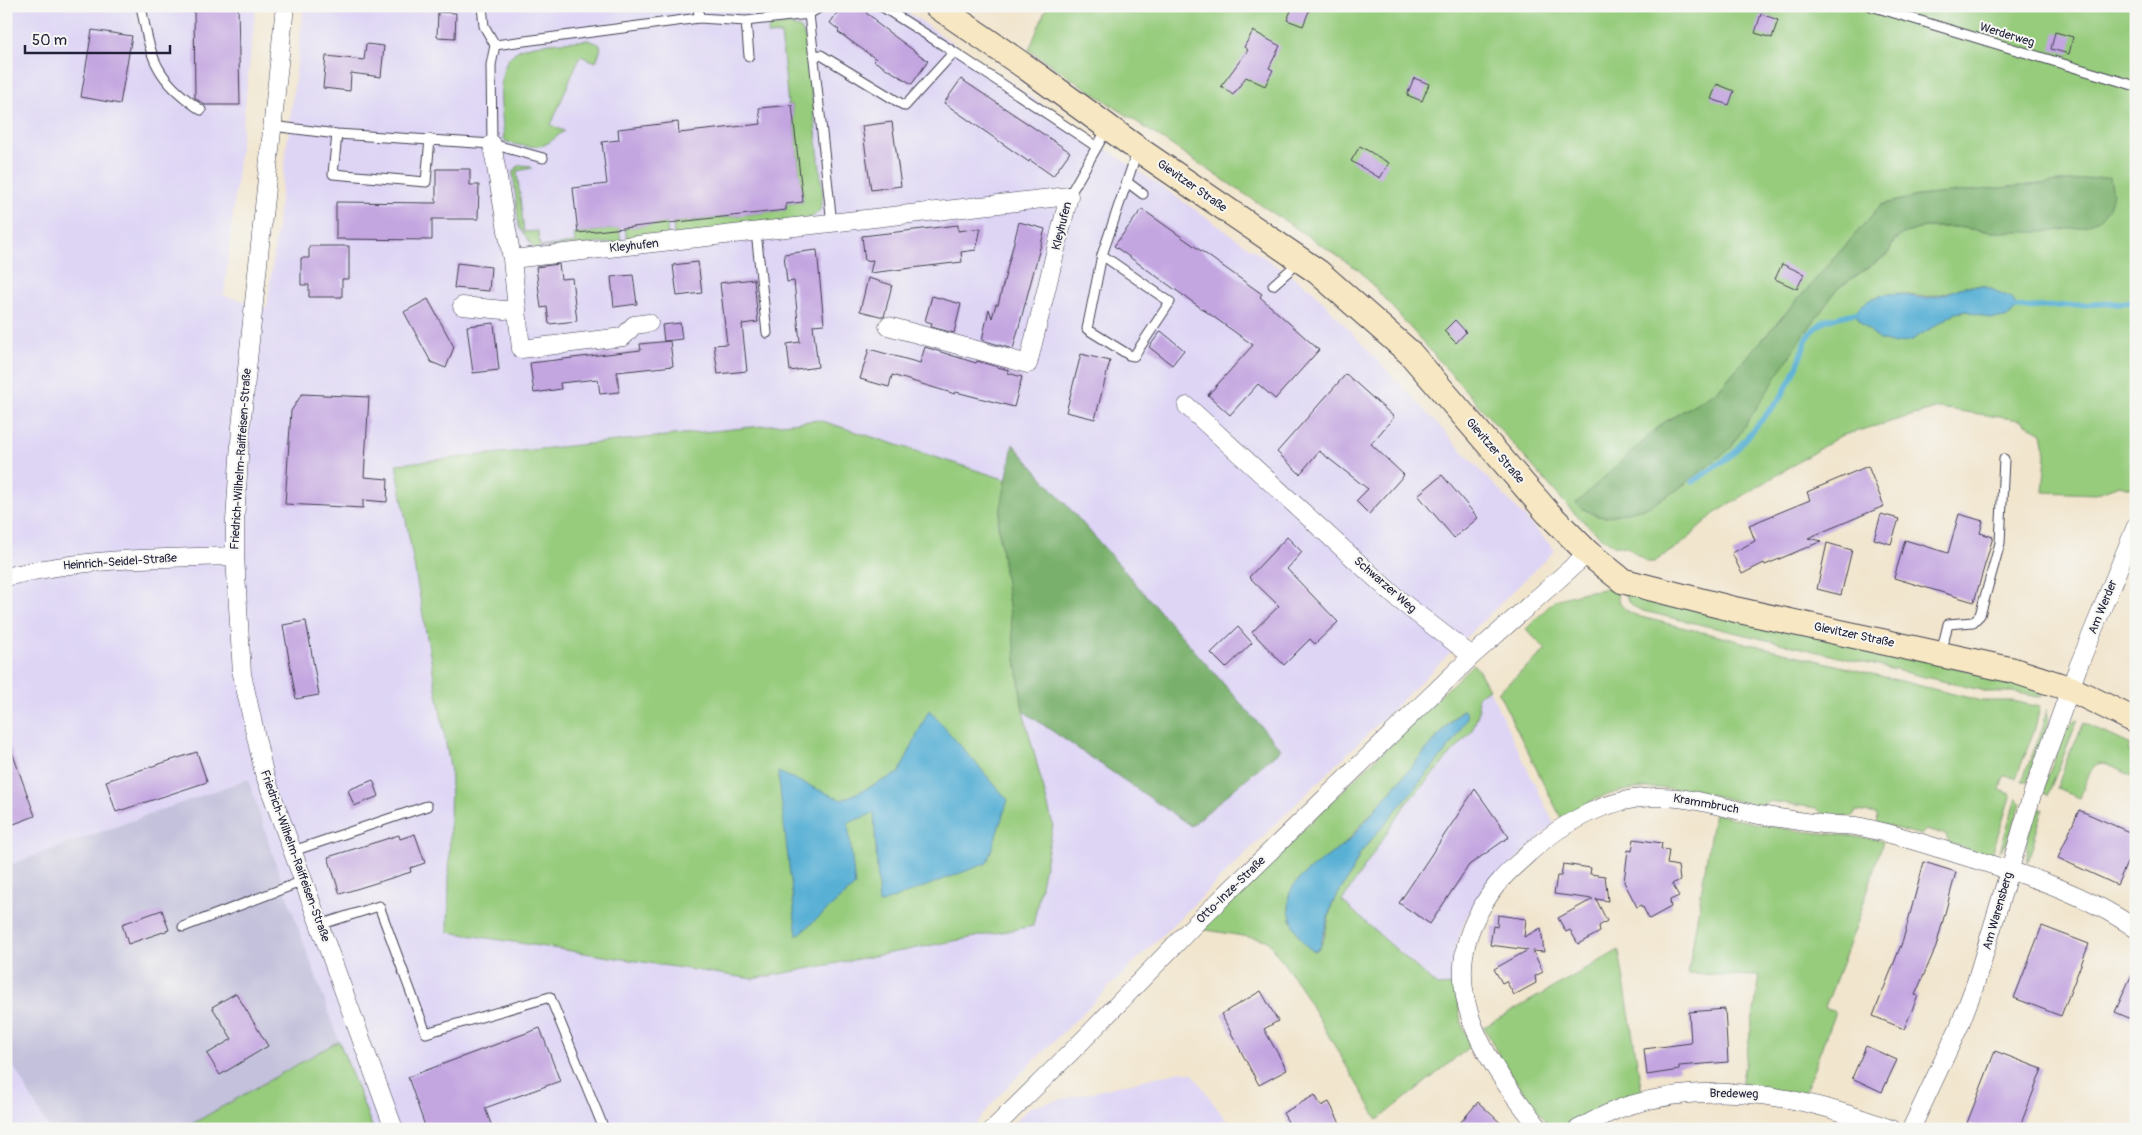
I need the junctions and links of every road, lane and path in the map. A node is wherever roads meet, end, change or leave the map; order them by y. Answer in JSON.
{"nodes":[{"id":1,"x":141,"y":6,"type":"edge"},
{"id":2,"x":285,"y":6,"type":"edge"},
{"id":3,"x":482,"y":6,"type":"edge"},
{"id":4,"x":698,"y":6,"type":"edge"},
{"id":5,"x":822,"y":6,"type":"edge"},
{"id":6,"x":881,"y":6,"type":"edge"},
{"id":7,"x":938,"y":6,"type":"edge"},
{"id":8,"x":1871,"y":6,"type":"edge"},
{"id":9,"x":809,"y":14,"type":"junction"},
{"id":10,"x":699,"y":18,"type":"junction"},
{"id":11,"x":746,"y":21,"type":"junction"},
{"id":12,"x":495,"y":45,"type":"junction"},
{"id":13,"x":954,"y":52,"type":"junction"},
{"id":14,"x":749,"y":56,"type":"dead end"},
{"id":15,"x":814,"y":56,"type":"junction"},
{"id":16,"x":2136,"y":86,"type":"edge"},
{"id":17,"x":202,"y":110,"type":"dead end"},
{"id":18,"x":272,"y":126,"type":"junction"},
{"id":19,"x":337,"y":134,"type":"junction"},
{"id":20,"x":1102,"y":137,"type":"junction"},
{"id":21,"x":430,"y":139,"type":"junction"},
{"id":22,"x":492,"y":144,"type":"junction"},
{"id":23,"x":1138,"y":149,"type":"junction"},
{"id":24,"x":543,"y":158,"type":"dead end"},
{"id":25,"x":1127,"y":182,"type":"junction"},
{"id":26,"x":1143,"y":194,"type":"dead end"},
{"id":27,"x":1069,"y":196,"type":"junction"},
{"id":28,"x":832,"y":224,"type":"junction"},
{"id":29,"x":756,"y":232,"type":"junction"},
{"id":30,"x":1102,"y":255,"type":"junction"},
{"id":31,"x":512,"y":259,"type":"junction"},
{"id":32,"x":1300,"y":260,"type":"junction"},
{"id":33,"x":1273,"y":285,"type":"dead end"},
{"id":34,"x":462,"y":306,"type":"dead end"},
{"id":35,"x":516,"y":309,"type":"junction"},
{"id":36,"x":648,"y":322,"type":"dead end"},
{"id":37,"x":888,"y":326,"type":"dead end"},
{"id":38,"x":767,"y":333,"type":"dead end"},
{"id":39,"x":1187,"y":406,"type":"dead end"},
{"id":40,"x":2004,"y":459,"type":"dead end"},
{"id":41,"x":2136,"y":526,"type":"edge"},
{"id":42,"x":1588,"y":553,"type":"junction"},
{"id":43,"x":235,"y":556,"type":"junction"},
{"id":44,"x":6,"y":577,"type":"edge"},
{"id":45,"x":1940,"y":654,"type":"junction"},
{"id":46,"x":1472,"y":656,"type":"junction"},
{"id":47,"x":2071,"y":689,"type":"junction"},
{"id":48,"x":2136,"y":721,"type":"edge"},
{"id":49,"x":427,"y":806,"type":"dead end"},
{"id":50,"x":293,"y":851,"type":"junction"},
{"id":51,"x":2009,"y":870,"type":"junction"},
{"id":52,"x":303,"y":881,"type":"junction"},
{"id":53,"x":319,"y":926,"type":"junction"},
{"id":54,"x":183,"y":927,"type":"dead end"},
{"id":55,"x":2136,"y":929,"type":"edge"},
{"id":56,"x":394,"y":1129,"type":"edge"},
{"id":57,"x":604,"y":1129,"type":"edge"},
{"id":58,"x":993,"y":1129,"type":"edge"},
{"id":59,"x":1540,"y":1129,"type":"edge"},
{"id":60,"x":1578,"y":1129,"type":"edge"},
{"id":61,"x":1891,"y":1129,"type":"edge"},
{"id":62,"x":1911,"y":1129,"type":"edge"}],
"edges":[{"from":1,"to":17,"type":"lane"},
{"from":2,"to":18,"type":"street","name":"Friedrich-Wilhelm-Raiffeisen-Straße"},
{"from":3,"to":12,"type":"lane"},
{"from":4,"to":10,"type":"lane"},
{"from":5,"to":9,"type":"lane"},
{"from":6,"to":13,"type":"lane"},
{"from":7,"to":20,"type":"main road","name":"Gievitzer Straße"},
{"from":8,"to":16,"type":"lane","name":"Werderweg"},
{"from":9,"to":11,"type":"lane"},
{"from":9,"to":15,"type":"lane"},
{"from":10,"to":11,"type":"lane"},
{"from":10,"to":12,"type":"lane"},
{"from":11,"to":14,"type":"lane"},
{"from":12,"to":22,"type":"lane"},
{"from":13,"to":15,"type":"lane"},
{"from":13,"to":20,"type":"lane"},
{"from":15,"to":28,"type":"lane"},
{"from":18,"to":19,"type":"lane"},
{"from":18,"to":43,"type":"street","name":"Friedrich-Wilhelm-Raiffeisen-Straße"},
{"from":19,"to":21,"type":"lane"},
{"from":19,"to":21,"type":"lane"},
{"from":20,"to":23,"type":"main road","name":"Gievitzer Straße"},
{"from":20,"to":27,"type":"lane"},
{"from":21,"to":22,"type":"lane"},
{"from":22,"to":24,"type":"lane"},
{"from":22,"to":31,"type":"street"},
{"from":23,"to":25,"type":"lane"},
{"from":23,"to":32,"type":"main road","name":"Gievitzer Straße"},
{"from":25,"to":26,"type":"lane"},
{"from":25,"to":30,"type":"lane"},
{"from":27,"to":28,"type":"street","name":"Kleyhufen"},
{"from":27,"to":37,"type":"street","name":"Kleyhufen"},
{"from":28,"to":29,"type":"street","name":"Kleyhufen"},
{"from":29,"to":31,"type":"street","name":"Kleyhufen"},
{"from":29,"to":38,"type":"lane"},
{"from":30,"to":30,"type":"lane"},
{"from":31,"to":35,"type":"street"},
{"from":32,"to":33,"type":"lane"},
{"from":32,"to":42,"type":"main road","name":"Gievitzer Straße"},
{"from":34,"to":35,"type":"street"},
{"from":35,"to":36,"type":"street"},
{"from":39,"to":46,"type":"street","name":"Schwarzer Weg"},
{"from":40,"to":45,"type":"lane"},
{"from":41,"to":47,"type":"street","name":"Am Werder"},
{"from":42,"to":45,"type":"main road","name":"Gievitzer Straße"},
{"from":42,"to":46,"type":"street"},
{"from":43,"to":44,"type":"street","name":"Heinrich-Seidel-Straße"},
{"from":43,"to":50,"type":"street","name":"Friedrich-Wilhelm-Raiffeisen-Straße"},
{"from":45,"to":47,"type":"main road","name":"Gievitzer Straße"},
{"from":46,"to":58,"type":"street","name":"Otto-Inze-Straße"},
{"from":47,"to":48,"type":"main road","name":"Gievitzer Straße"},
{"from":47,"to":51,"type":"street","name":"Am Warensberg"},
{"from":49,"to":50,"type":"lane"},
{"from":50,"to":52,"type":"street","name":"Friedrich-Wilhelm-Raiffeisen-Straße"},
{"from":51,"to":55,"type":"street","name":"Krammbruch"},
{"from":51,"to":59,"type":"street","name":"Krammbruch"},
{"from":51,"to":62,"type":"street","name":"Am Warensberg"},
{"from":52,"to":53,"type":"street","name":"Friedrich-Wilhelm-Raiffeisen-Straße"},
{"from":52,"to":54,"type":"lane"},
{"from":53,"to":56,"type":"street","name":"Friedrich-Wilhelm-Raiffeisen-Straße"},
{"from":53,"to":57,"type":"lane"},
{"from":60,"to":61,"type":"street","name":"Bredeweg"}]}
